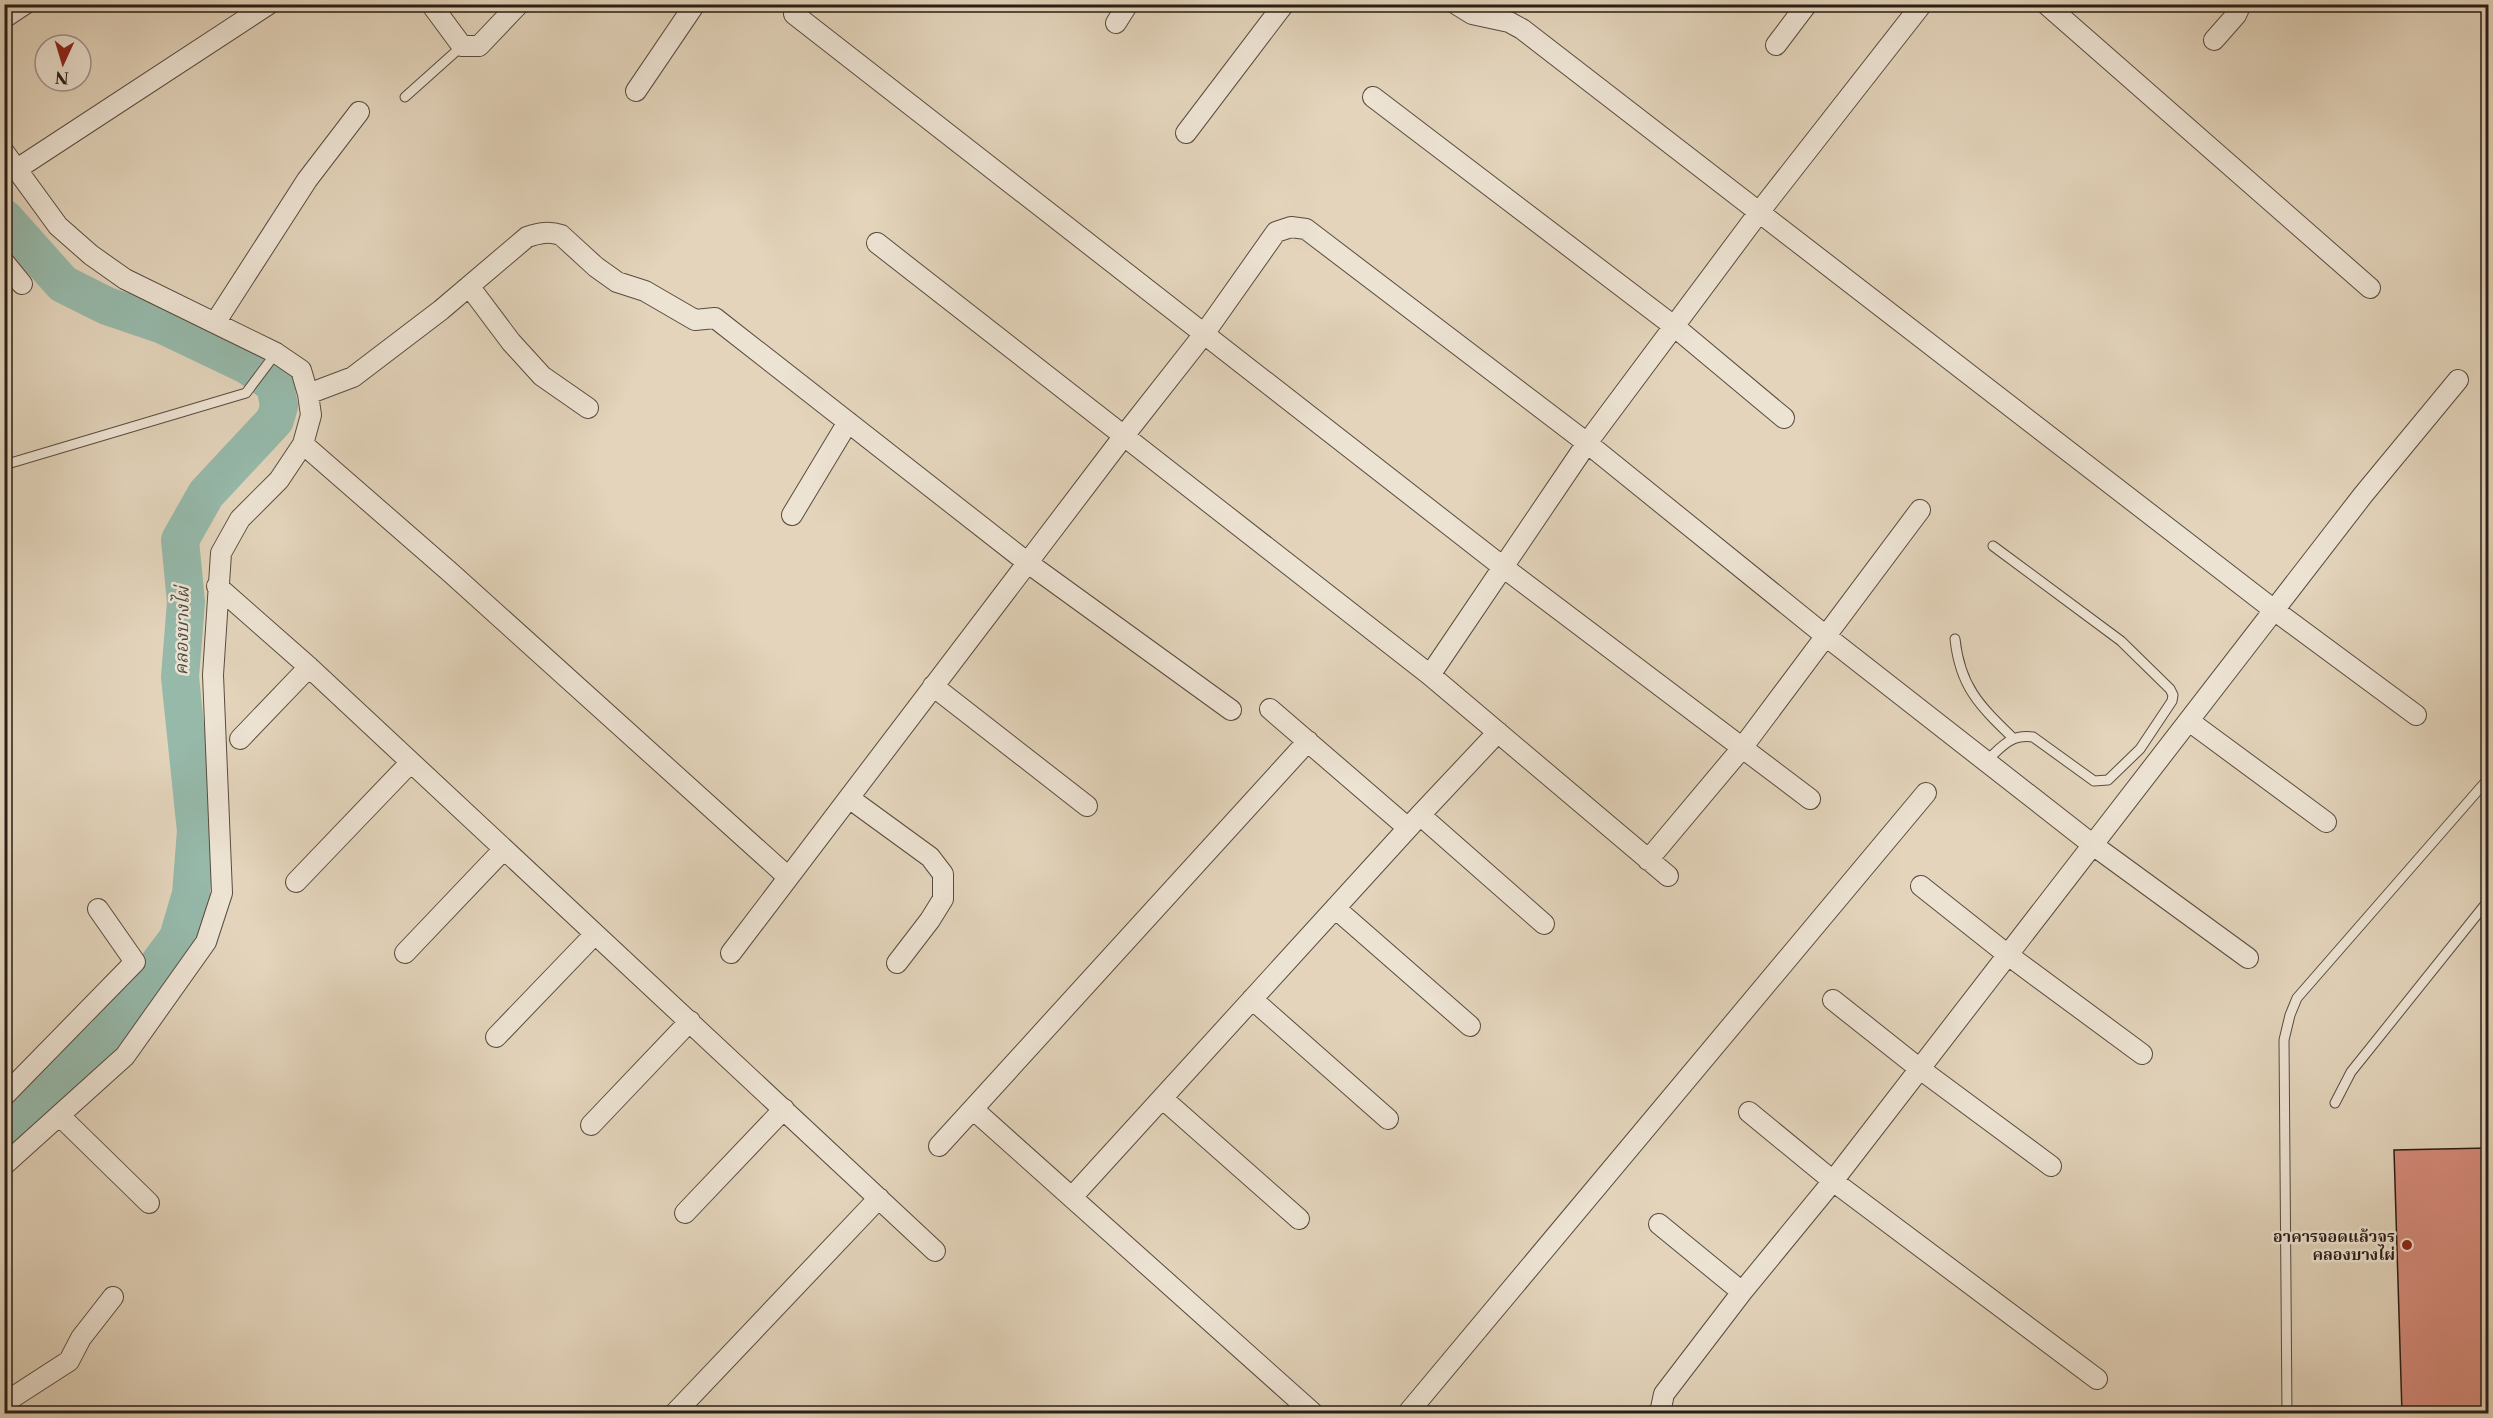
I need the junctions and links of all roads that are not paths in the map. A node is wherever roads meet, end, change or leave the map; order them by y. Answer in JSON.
{"nodes":[{"id":1,"x":25,"y":4,"type":"edge"},
{"id":2,"x":269,"y":4,"type":"edge"},
{"id":3,"x":431,"y":4,"type":"edge"},
{"id":4,"x":519,"y":4,"type":"edge"},
{"id":5,"x":695,"y":4,"type":"edge"},
{"id":6,"x":1128,"y":4,"type":"edge"},
{"id":7,"x":1284,"y":4,"type":"edge"},
{"id":8,"x":1456,"y":4,"type":"edge"},
{"id":9,"x":1807,"y":4,"type":"edge"},
{"id":10,"x":1922,"y":4,"type":"edge"},
{"id":11,"x":2046,"y":4,"type":"edge"},
{"id":12,"x":2241,"y":4,"type":"edge"},
{"id":13,"x":794,"y":15,"type":"dead end"},
{"id":14,"x":4,"y":18,"type":"edge"},
{"id":15,"x":1116,"y":23,"type":"dead end"},
{"id":16,"x":2214,"y":40,"type":"dead end"},
{"id":17,"x":1776,"y":45,"type":"dead end"},
{"id":18,"x":462,"y":46,"type":"junction"},
{"id":19,"x":636,"y":92,"type":"dead end"},
{"id":20,"x":405,"y":97,"type":"dead end"},
{"id":21,"x":1373,"y":97,"type":"dead end"},
{"id":22,"x":359,"y":112,"type":"dead end"},
{"id":23,"x":1186,"y":133,"type":"dead end"},
{"id":24,"x":4,"y":152,"type":"edge"},
{"id":25,"x":17,"y":169,"type":"junction"},
{"id":26,"x":1760,"y":211,"type":"junction"},
{"id":27,"x":877,"y":243,"type":"dead end"},
{"id":28,"x":4,"y":262,"type":"edge"},
{"id":29,"x":22,"y":284,"type":"dead end"},
{"id":30,"x":470,"y":286,"type":"junction"},
{"id":31,"x":2370,"y":288,"type":"dead end"},
{"id":32,"x":215,"y":322,"type":"junction"},
{"id":33,"x":1675,"y":327,"type":"junction"},
{"id":34,"x":1204,"y":334,"type":"junction"},
{"id":35,"x":274,"y":356,"type":"junction"},
{"id":36,"x":2458,"y":380,"type":"dead end"},
{"id":37,"x":308,"y":394,"type":"junction"},
{"id":38,"x":588,"y":408,"type":"dead end"},
{"id":39,"x":1784,"y":418,"type":"dead end"},
{"id":40,"x":848,"y":422,"type":"junction"},
{"id":41,"x":1123,"y":437,"type":"junction"},
{"id":42,"x":1587,"y":443,"type":"junction"},
{"id":43,"x":303,"y":444,"type":"junction"},
{"id":44,"x":4,"y":465,"type":"edge"},
{"id":45,"x":1920,"y":510,"type":"dead end"},
{"id":46,"x":792,"y":515,"type":"dead end"},
{"id":47,"x":1993,"y":546,"type":"dead end"},
{"id":48,"x":1028,"y":564,"type":"junction"},
{"id":49,"x":1503,"y":567,"type":"junction"},
{"id":50,"x":217,"y":586,"type":"junction"},
{"id":51,"x":2274,"y":610,"type":"junction"},
{"id":52,"x":1827,"y":637,"type":"junction"},
{"id":53,"x":1955,"y":639,"type":"dead end"},
{"id":54,"x":309,"y":667,"type":"junction"},
{"id":55,"x":1430,"y":675,"type":"junction"},
{"id":56,"x":933,"y":686,"type":"junction"},
{"id":57,"x":1270,"y":709,"type":"dead end"},
{"id":58,"x":1231,"y":710,"type":"dead end"},
{"id":59,"x":2416,"y":715,"type":"dead end"},
{"id":60,"x":2189,"y":721,"type":"junction"},
{"id":61,"x":1498,"y":732,"type":"junction"},
{"id":62,"x":2013,"y":738,"type":"junction"},
{"id":63,"x":240,"y":739,"type":"dead end"},
{"id":64,"x":1308,"y":741,"type":"junction"},
{"id":65,"x":1742,"y":748,"type":"junction"},
{"id":66,"x":1986,"y":761,"type":"junction"},
{"id":67,"x":411,"y":762,"type":"junction"},
{"id":68,"x":2488,"y":779,"type":"edge"},
{"id":69,"x":1926,"y":793,"type":"dead end"},
{"id":70,"x":849,"y":798,"type":"junction"},
{"id":71,"x":1810,"y":800,"type":"dead end"},
{"id":72,"x":1087,"y":806,"type":"dead end"},
{"id":73,"x":1414,"y":821,"type":"junction"},
{"id":74,"x":2326,"y":822,"type":"dead end"},
{"id":75,"x":2092,"y":845,"type":"junction"},
{"id":76,"x":504,"y":849,"type":"junction"},
{"id":77,"x":1648,"y":860,"type":"junction"},
{"id":78,"x":1668,"y":876,"type":"dead end"},
{"id":79,"x":789,"y":877,"type":"junction"},
{"id":80,"x":296,"y":882,"type":"dead end"},
{"id":81,"x":1921,"y":886,"type":"dead end"},
{"id":82,"x":2488,"y":901,"type":"edge"},
{"id":83,"x":1335,"y":908,"type":"junction"},
{"id":84,"x":98,"y":909,"type":"dead end"},
{"id":85,"x":1544,"y":924,"type":"dead end"},
{"id":86,"x":595,"y":933,"type":"junction"},
{"id":87,"x":405,"y":953,"type":"dead end"},
{"id":88,"x":731,"y":953,"type":"dead end"},
{"id":89,"x":2008,"y":955,"type":"junction"},
{"id":90,"x":2248,"y":958,"type":"dead end"},
{"id":91,"x":897,"y":963,"type":"dead end"},
{"id":92,"x":1252,"y":999,"type":"junction"},
{"id":93,"x":1833,"y":1000,"type":"dead end"},
{"id":94,"x":690,"y":1021,"type":"junction"},
{"id":95,"x":1470,"y":1026,"type":"dead end"},
{"id":96,"x":496,"y":1037,"type":"dead end"},
{"id":97,"x":2142,"y":1054,"type":"dead end"},
{"id":98,"x":1920,"y":1069,"type":"junction"},
{"id":99,"x":4,"y":1096,"type":"edge"},
{"id":100,"x":1162,"y":1098,"type":"junction"},
{"id":101,"x":2335,"y":1103,"type":"dead end"},
{"id":102,"x":784,"y":1109,"type":"junction"},
{"id":103,"x":974,"y":1110,"type":"junction"},
{"id":104,"x":1749,"y":1112,"type":"dead end"},
{"id":105,"x":60,"y":1116,"type":"junction"},
{"id":106,"x":1388,"y":1119,"type":"dead end"},
{"id":107,"x":591,"y":1125,"type":"dead end"},
{"id":108,"x":939,"y":1146,"type":"dead end"},
{"id":109,"x":4,"y":1165,"type":"edge"},
{"id":110,"x":2051,"y":1166,"type":"dead end"},
{"id":111,"x":1833,"y":1181,"type":"junction"},
{"id":112,"x":1072,"y":1197,"type":"junction"},
{"id":113,"x":879,"y":1198,"type":"junction"},
{"id":114,"x":148,"y":1203,"type":"dead end"},
{"id":115,"x":685,"y":1213,"type":"dead end"},
{"id":116,"x":1299,"y":1219,"type":"dead end"},
{"id":117,"x":1659,"y":1224,"type":"dead end"},
{"id":118,"x":936,"y":1251,"type":"dead end"},
{"id":119,"x":1742,"y":1292,"type":"junction"},
{"id":120,"x":113,"y":1297,"type":"dead end"},
{"id":121,"x":2097,"y":1379,"type":"dead end"},
{"id":122,"x":4,"y":1403,"type":"edge"},
{"id":123,"x":674,"y":1413,"type":"edge"},
{"id":124,"x":1314,"y":1413,"type":"edge"},
{"id":125,"x":1407,"y":1413,"type":"edge"},
{"id":126,"x":1665,"y":1413,"type":"edge"},
{"id":127,"x":2287,"y":1413,"type":"edge"}],
"edges":[{"from":1,"to":14,"type":"street"},
{"from":2,"to":25,"type":"street"},
{"from":3,"to":18,"type":"street"},
{"from":4,"to":18,"type":"street"},
{"from":5,"to":19,"type":"street"},
{"from":6,"to":15,"type":"street"},
{"from":7,"to":23,"type":"street"},
{"from":8,"to":26,"type":"street"},
{"from":9,"to":17,"type":"street"},
{"from":10,"to":26,"type":"street"},
{"from":11,"to":31,"type":"street"},
{"from":12,"to":16,"type":"street"},
{"from":13,"to":34,"type":"street"},
{"from":18,"to":20,"type":"lane"},
{"from":21,"to":33,"type":"street"},
{"from":22,"to":32,"type":"street"},
{"from":24,"to":25,"type":"street"},
{"from":25,"to":32,"type":"street"},
{"from":26,"to":33,"type":"street"},
{"from":26,"to":51,"type":"street"},
{"from":27,"to":41,"type":"street"},
{"from":28,"to":29,"type":"street"},
{"from":30,"to":37,"type":"street"},
{"from":30,"to":38,"type":"street"},
{"from":30,"to":40,"type":"street"},
{"from":32,"to":35,"type":"street"},
{"from":33,"to":39,"type":"street"},
{"from":33,"to":42,"type":"street"},
{"from":34,"to":41,"type":"street"},
{"from":34,"to":42,"type":"street"},
{"from":34,"to":49,"type":"street"},
{"from":35,"to":37,"type":"street"},
{"from":35,"to":44,"type":"lane"},
{"from":36,"to":51,"type":"street"},
{"from":37,"to":43,"type":"street"},
{"from":40,"to":46,"type":"street"},
{"from":40,"to":48,"type":"street"},
{"from":41,"to":48,"type":"street"},
{"from":41,"to":55,"type":"street"},
{"from":42,"to":49,"type":"street"},
{"from":42,"to":52,"type":"street"},
{"from":43,"to":50,"type":"street"},
{"from":43,"to":79,"type":"street"},
{"from":45,"to":52,"type":"street"},
{"from":47,"to":62,"type":"lane"},
{"from":48,"to":56,"type":"street"},
{"from":48,"to":58,"type":"street"},
{"from":49,"to":55,"type":"street"},
{"from":49,"to":65,"type":"street"},
{"from":50,"to":54,"type":"street"},
{"from":50,"to":105,"type":"street"},
{"from":51,"to":59,"type":"street"},
{"from":51,"to":60,"type":"street"},
{"from":52,"to":65,"type":"street"},
{"from":52,"to":66,"type":"street"},
{"from":53,"to":62,"type":"lane"},
{"from":54,"to":63,"type":"street"},
{"from":54,"to":67,"type":"street"},
{"from":55,"to":61,"type":"street"},
{"from":56,"to":70,"type":"street"},
{"from":56,"to":72,"type":"street"},
{"from":57,"to":64,"type":"street"},
{"from":60,"to":74,"type":"street"},
{"from":60,"to":75,"type":"street"},
{"from":61,"to":73,"type":"street"},
{"from":61,"to":77,"type":"street"},
{"from":62,"to":66,"type":"lane"},
{"from":64,"to":73,"type":"street"},
{"from":64,"to":103,"type":"street"},
{"from":65,"to":71,"type":"street"},
{"from":65,"to":77,"type":"street"},
{"from":66,"to":75,"type":"street"},
{"from":67,"to":76,"type":"street"},
{"from":67,"to":80,"type":"street"},
{"from":68,"to":127,"type":"lane"},
{"from":69,"to":125,"type":"street"},
{"from":70,"to":79,"type":"street"},
{"from":70,"to":91,"type":"street"},
{"from":73,"to":83,"type":"street"},
{"from":73,"to":85,"type":"street"},
{"from":75,"to":89,"type":"street"},
{"from":75,"to":90,"type":"street"},
{"from":76,"to":86,"type":"street"},
{"from":76,"to":87,"type":"street"},
{"from":77,"to":78,"type":"street"},
{"from":79,"to":88,"type":"street"},
{"from":81,"to":89,"type":"street"},
{"from":82,"to":101,"type":"lane"},
{"from":83,"to":92,"type":"street"},
{"from":83,"to":95,"type":"street"},
{"from":84,"to":99,"type":"street"},
{"from":86,"to":94,"type":"street"},
{"from":86,"to":96,"type":"street"},
{"from":89,"to":97,"type":"street"},
{"from":89,"to":98,"type":"street"},
{"from":92,"to":100,"type":"street"},
{"from":92,"to":106,"type":"street"},
{"from":93,"to":98,"type":"street"},
{"from":94,"to":102,"type":"street"},
{"from":94,"to":107,"type":"street"},
{"from":98,"to":110,"type":"street"},
{"from":98,"to":111,"type":"street"},
{"from":100,"to":112,"type":"street"},
{"from":100,"to":116,"type":"street"},
{"from":102,"to":113,"type":"street"},
{"from":102,"to":115,"type":"street"},
{"from":103,"to":108,"type":"street"},
{"from":103,"to":112,"type":"street"},
{"from":104,"to":111,"type":"street"},
{"from":105,"to":109,"type":"street"},
{"from":105,"to":114,"type":"street"},
{"from":111,"to":119,"type":"street"},
{"from":111,"to":121,"type":"street"},
{"from":112,"to":124,"type":"street"},
{"from":113,"to":118,"type":"street"},
{"from":113,"to":123,"type":"street"},
{"from":117,"to":119,"type":"street"},
{"from":119,"to":126,"type":"street"},
{"from":120,"to":122,"type":"street"}]}
